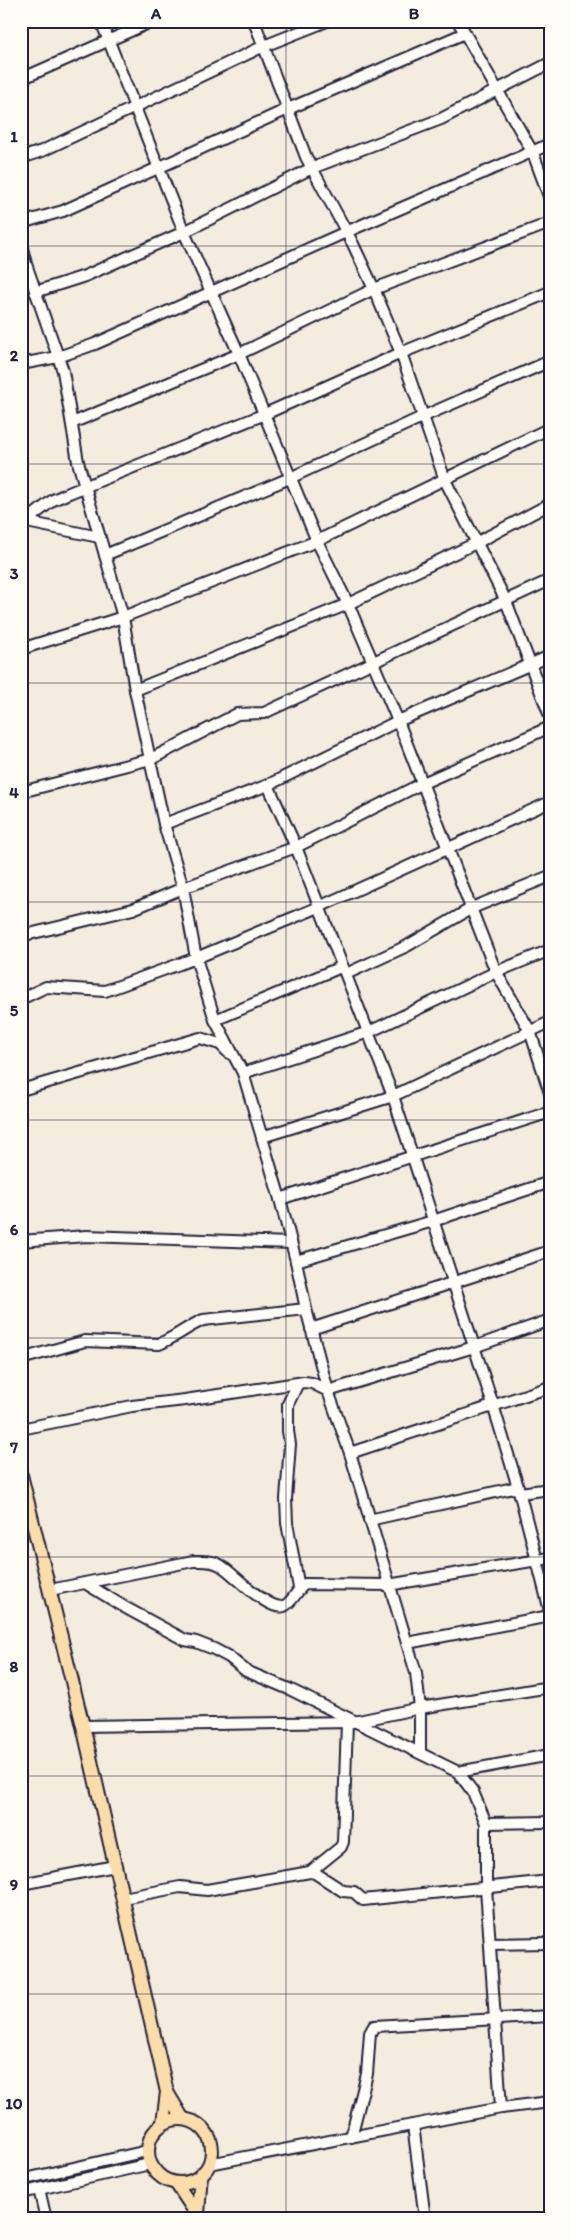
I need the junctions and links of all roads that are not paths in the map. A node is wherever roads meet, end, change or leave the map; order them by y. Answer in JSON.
{"nodes":[{"id":1,"x":101,"y":21,"type":"edge"},
{"id":2,"x":152,"y":21,"type":"edge"},
{"id":3,"x":254,"y":21,"type":"edge"},
{"id":4,"x":328,"y":21,"type":"edge"},
{"id":5,"x":463,"y":25,"type":"edge"},
{"id":6,"x":110,"y":41,"type":"junction"},
{"id":7,"x":264,"y":46,"type":"junction"},
{"id":8,"x":550,"y":63,"type":"edge"},
{"id":9,"x":21,"y":79,"type":"edge"},
{"id":10,"x":499,"y":91,"type":"junction"},
{"id":11,"x":135,"y":107,"type":"junction"},
{"id":12,"x":288,"y":109,"type":"junction"},
{"id":13,"x":550,"y":144,"type":"edge"},
{"id":14,"x":533,"y":153,"type":"junction"},
{"id":15,"x":21,"y":158,"type":"edge"},
{"id":16,"x":158,"y":168,"type":"junction"},
{"id":17,"x":312,"y":168,"type":"junction"},
{"id":18,"x":550,"y":199,"type":"edge"},
{"id":19,"x":21,"y":223,"type":"edge"},
{"id":20,"x":550,"y":223,"type":"edge"},
{"id":21,"x":184,"y":232,"type":"junction"},
{"id":22,"x":346,"y":232,"type":"junction"},
{"id":23,"x":21,"y":244,"type":"edge"},
{"id":24,"x":374,"y":289,"type":"junction"},
{"id":25,"x":36,"y":292,"type":"junction"},
{"id":26,"x":211,"y":292,"type":"junction"},
{"id":27,"x":550,"y":292,"type":"edge"},
{"id":28,"x":401,"y":353,"type":"junction"},
{"id":29,"x":239,"y":354,"type":"junction"},
{"id":30,"x":58,"y":357,"type":"junction"},
{"id":31,"x":550,"y":361,"type":"edge"},
{"id":32,"x":21,"y":364,"type":"edge"},
{"id":33,"x":265,"y":414,"type":"junction"},
{"id":34,"x":422,"y":417,"type":"junction"},
{"id":35,"x":72,"y":423,"type":"junction"},
{"id":36,"x":550,"y":428,"type":"edge"},
{"id":37,"x":290,"y":478,"type":"junction"},
{"id":38,"x":445,"y":480,"type":"junction"},
{"id":39,"x":85,"y":487,"type":"junction"},
{"id":40,"x":550,"y":504,"type":"edge"},
{"id":41,"x":23,"y":521,"type":"edge"},
{"id":42,"x":99,"y":537,"type":"junction"},
{"id":43,"x":317,"y":541,"type":"junction"},
{"id":44,"x":476,"y":543,"type":"junction"},
{"id":45,"x":105,"y":555,"type":"junction"},
{"id":46,"x":550,"y":580,"type":"edge"},
{"id":47,"x":506,"y":601,"type":"junction"},
{"id":48,"x":348,"y":604,"type":"junction"},
{"id":49,"x":124,"y":617,"type":"junction"},
{"id":50,"x":21,"y":649,"type":"edge"},
{"id":51,"x":550,"y":656,"type":"edge"},
{"id":52,"x":372,"y":662,"type":"junction"},
{"id":53,"x":531,"y":665,"type":"junction"},
{"id":54,"x":135,"y":690,"type":"junction"},
{"id":55,"x":550,"y":716,"type":"edge"},
{"id":56,"x":398,"y":721,"type":"junction"},
{"id":57,"x":550,"y":727,"type":"edge"},
{"id":58,"x":151,"y":759,"type":"junction"},
{"id":59,"x":423,"y":783,"type":"junction"},
{"id":60,"x":268,"y":785,"type":"junction"},
{"id":61,"x":21,"y":792,"type":"edge"},
{"id":62,"x":550,"y":802,"type":"edge"},
{"id":63,"x":164,"y":824,"type":"junction"},
{"id":64,"x":296,"y":847,"type":"junction"},
{"id":65,"x":446,"y":848,"type":"junction"},
{"id":66,"x":550,"y":876,"type":"edge"},
{"id":67,"x":183,"y":888,"type":"junction"},
{"id":68,"x":319,"y":907,"type":"junction"},
{"id":69,"x":472,"y":908,"type":"junction"},
{"id":70,"x":21,"y":936,"type":"edge"},
{"id":71,"x":550,"y":950,"type":"edge"},
{"id":72,"x":196,"y":958,"type":"junction"},
{"id":73,"x":344,"y":970,"type":"junction"},
{"id":74,"x":496,"y":972,"type":"junction"},
{"id":75,"x":21,"y":999,"type":"edge"},
{"id":76,"x":215,"y":1020,"type":"junction"},
{"id":77,"x":550,"y":1022,"type":"edge"},
{"id":78,"x":530,"y":1031,"type":"junction"},
{"id":79,"x":369,"y":1032,"type":"junction"},
{"id":80,"x":237,"y":1061,"type":"junction"},
{"id":81,"x":243,"y":1074,"type":"junction"},
{"id":82,"x":21,"y":1090,"type":"edge"},
{"id":83,"x":550,"y":1093,"type":"edge"},
{"id":84,"x":393,"y":1096,"type":"junction"},
{"id":85,"x":550,"y":1112,"type":"edge"},
{"id":86,"x":262,"y":1137,"type":"junction"},
{"id":87,"x":412,"y":1157,"type":"junction"},
{"id":88,"x":550,"y":1182,"type":"edge"},
{"id":89,"x":280,"y":1199,"type":"junction"},
{"id":90,"x":433,"y":1221,"type":"junction"},
{"id":91,"x":21,"y":1241,"type":"edge"},
{"id":92,"x":291,"y":1243,"type":"junction"},
{"id":93,"x":550,"y":1251,"type":"edge"},
{"id":94,"x":296,"y":1261,"type":"junction"},
{"id":95,"x":455,"y":1282,"type":"junction"},
{"id":96,"x":306,"y":1309,"type":"junction"},
{"id":97,"x":550,"y":1320,"type":"edge"},
{"id":98,"x":311,"y":1330,"type":"junction"},
{"id":99,"x":474,"y":1347,"type":"junction"},
{"id":100,"x":21,"y":1359,"type":"edge"},
{"id":101,"x":298,"y":1383,"type":"junction"},
{"id":102,"x":550,"y":1387,"type":"edge"},
{"id":103,"x":328,"y":1391,"type":"junction"},
{"id":104,"x":493,"y":1405,"type":"junction"},
{"id":105,"x":21,"y":1429,"type":"edge"},
{"id":106,"x":350,"y":1453,"type":"junction"},
{"id":107,"x":21,"y":1474,"type":"edge"},
{"id":108,"x":550,"y":1489,"type":"edge"},
{"id":109,"x":519,"y":1490,"type":"junction"},
{"id":110,"x":369,"y":1520,"type":"junction"},
{"id":111,"x":550,"y":1558,"type":"edge"},
{"id":112,"x":538,"y":1560,"type":"junction"},
{"id":113,"x":85,"y":1583,"type":"junction"},
{"id":114,"x":388,"y":1585,"type":"junction"},
{"id":115,"x":299,"y":1588,"type":"junction"},
{"id":116,"x":50,"y":1590,"type":"junction"},
{"id":117,"x":550,"y":1612,"type":"edge"},
{"id":118,"x":550,"y":1616,"type":"edge"},
{"id":119,"x":407,"y":1642,"type":"junction"},
{"id":120,"x":550,"y":1687,"type":"edge"},
{"id":121,"x":420,"y":1708,"type":"junction"},
{"id":122,"x":350,"y":1722,"type":"junction"},
{"id":123,"x":83,"y":1726,"type":"junction"},
{"id":124,"x":420,"y":1752,"type":"junction"},
{"id":125,"x":550,"y":1754,"type":"edge"},
{"id":126,"x":458,"y":1772,"type":"junction"},
{"id":127,"x":550,"y":1822,"type":"edge"},
{"id":128,"x":486,"y":1823,"type":"junction"},
{"id":129,"x":116,"y":1866,"type":"junction"},
{"id":130,"x":310,"y":1872,"type":"junction"},
{"id":131,"x":550,"y":1881,"type":"edge"},
{"id":132,"x":21,"y":1884,"type":"edge"},
{"id":133,"x":486,"y":1888,"type":"junction"},
{"id":134,"x":123,"y":1898,"type":"junction"},
{"id":135,"x":550,"y":1943,"type":"edge"},
{"id":136,"x":491,"y":1944,"type":"junction"},
{"id":137,"x":550,"y":2016,"type":"edge"},
{"id":138,"x":495,"y":2018,"type":"junction"},
{"id":139,"x":167,"y":2092,"type":"junction"},
{"id":140,"x":550,"y":2102,"type":"edge"},
{"id":141,"x":501,"y":2108,"type":"junction"},
{"id":142,"x":183,"y":2118,"type":"junction"},
{"id":143,"x":163,"y":2123,"type":"junction"},
{"id":144,"x":413,"y":2125,"type":"junction"},
{"id":145,"x":350,"y":2137,"type":"junction"},
{"id":146,"x":147,"y":2151,"type":"junction"},
{"id":147,"x":150,"y":2164,"type":"junction"},
{"id":148,"x":209,"y":2164,"type":"junction"},
{"id":149,"x":201,"y":2174,"type":"junction"},
{"id":150,"x":21,"y":2180,"type":"edge"},
{"id":151,"x":176,"y":2183,"type":"junction"},
{"id":152,"x":39,"y":2189,"type":"junction"},
{"id":153,"x":21,"y":2192,"type":"edge"},
{"id":154,"x":199,"y":2216,"type":"edge"},
{"id":155,"x":46,"y":2219,"type":"edge"},
{"id":156,"x":425,"y":2219,"type":"edge"}],
"edges":[{"from":1,"to":6,"type":"street"},
{"from":2,"to":6,"type":"street"},
{"from":3,"to":7,"type":"street"},
{"from":4,"to":7,"type":"street"},
{"from":5,"to":10,"type":"street"},
{"from":5,"to":12,"type":"street"},
{"from":6,"to":9,"type":"street"},
{"from":6,"to":11,"type":"street"},
{"from":7,"to":11,"type":"street"},
{"from":7,"to":12,"type":"street"},
{"from":8,"to":10,"type":"street"},
{"from":10,"to":14,"type":"street"},
{"from":10,"to":17,"type":"street"},
{"from":11,"to":15,"type":"street"},
{"from":11,"to":16,"type":"street"},
{"from":12,"to":16,"type":"street"},
{"from":12,"to":17,"type":"street"},
{"from":13,"to":14,"type":"street"},
{"from":14,"to":18,"type":"street"},
{"from":14,"to":22,"type":"street"},
{"from":16,"to":19,"type":"street"},
{"from":16,"to":21,"type":"street"},
{"from":17,"to":21,"type":"street"},
{"from":17,"to":22,"type":"street"},
{"from":20,"to":24,"type":"street"},
{"from":21,"to":25,"type":"street"},
{"from":21,"to":26,"type":"street"},
{"from":22,"to":24,"type":"street"},
{"from":22,"to":26,"type":"street"},
{"from":23,"to":25,"type":"street"},
{"from":24,"to":28,"type":"street"},
{"from":24,"to":29,"type":"street"},
{"from":25,"to":30,"type":"street"},
{"from":26,"to":29,"type":"street"},
{"from":26,"to":30,"type":"street"},
{"from":27,"to":28,"type":"street"},
{"from":28,"to":33,"type":"street"},
{"from":28,"to":34,"type":"street"},
{"from":29,"to":33,"type":"street"},
{"from":29,"to":35,"type":"street"},
{"from":30,"to":32,"type":"street"},
{"from":30,"to":35,"type":"street"},
{"from":31,"to":34,"type":"street"},
{"from":33,"to":37,"type":"street"},
{"from":33,"to":39,"type":"street"},
{"from":34,"to":37,"type":"street"},
{"from":34,"to":38,"type":"street"},
{"from":35,"to":39,"type":"street"},
{"from":36,"to":38,"type":"street"},
{"from":37,"to":43,"type":"street"},
{"from":37,"to":45,"type":"street"},
{"from":38,"to":43,"type":"street"},
{"from":38,"to":44,"type":"street"},
{"from":39,"to":41,"type":"street"},
{"from":39,"to":42,"type":"street"},
{"from":40,"to":44,"type":"street"},
{"from":41,"to":42,"type":"street"},
{"from":42,"to":45,"type":"street"},
{"from":43,"to":48,"type":"street"},
{"from":43,"to":49,"type":"street"},
{"from":44,"to":47,"type":"street"},
{"from":44,"to":48,"type":"street"},
{"from":45,"to":49,"type":"street"},
{"from":46,"to":47,"type":"street"},
{"from":47,"to":52,"type":"street"},
{"from":47,"to":53,"type":"street"},
{"from":48,"to":52,"type":"street"},
{"from":48,"to":54,"type":"street"},
{"from":49,"to":50,"type":"street"},
{"from":49,"to":54,"type":"street"},
{"from":51,"to":53,"type":"street"},
{"from":52,"to":56,"type":"street"},
{"from":52,"to":58,"type":"street"},
{"from":53,"to":55,"type":"street"},
{"from":53,"to":56,"type":"street"},
{"from":54,"to":58,"type":"street"},
{"from":56,"to":59,"type":"street"},
{"from":56,"to":60,"type":"street"},
{"from":57,"to":59,"type":"street"},
{"from":58,"to":61,"type":"street"},
{"from":58,"to":63,"type":"street"},
{"from":59,"to":64,"type":"street"},
{"from":59,"to":65,"type":"street"},
{"from":60,"to":63,"type":"street"},
{"from":60,"to":64,"type":"street"},
{"from":62,"to":65,"type":"street"},
{"from":63,"to":67,"type":"street"},
{"from":64,"to":67,"type":"street"},
{"from":64,"to":68,"type":"street"},
{"from":65,"to":68,"type":"street"},
{"from":65,"to":69,"type":"street"},
{"from":66,"to":69,"type":"street"},
{"from":67,"to":70,"type":"street"},
{"from":67,"to":72,"type":"street"},
{"from":68,"to":72,"type":"street"},
{"from":68,"to":73,"type":"street"},
{"from":69,"to":73,"type":"street"},
{"from":69,"to":74,"type":"street"},
{"from":71,"to":74,"type":"street"},
{"from":72,"to":75,"type":"street"},
{"from":72,"to":76,"type":"street"},
{"from":73,"to":76,"type":"street"},
{"from":73,"to":79,"type":"street"},
{"from":74,"to":78,"type":"street"},
{"from":74,"to":79,"type":"street"},
{"from":76,"to":80,"type":"street"},
{"from":77,"to":78,"type":"street"},
{"from":78,"to":83,"type":"street"},
{"from":78,"to":84,"type":"street"},
{"from":79,"to":81,"type":"street"},
{"from":79,"to":84,"type":"street"},
{"from":80,"to":81,"type":"street"},
{"from":80,"to":82,"type":"street"},
{"from":81,"to":86,"type":"street"},
{"from":84,"to":86,"type":"street"},
{"from":84,"to":87,"type":"street"},
{"from":85,"to":87,"type":"street"},
{"from":86,"to":89,"type":"street"},
{"from":87,"to":89,"type":"street"},
{"from":87,"to":90,"type":"street"},
{"from":88,"to":90,"type":"street"},
{"from":89,"to":92,"type":"street"},
{"from":90,"to":94,"type":"street"},
{"from":90,"to":95,"type":"street"},
{"from":91,"to":92,"type":"street"},
{"from":92,"to":94,"type":"street"},
{"from":93,"to":95,"type":"street"},
{"from":94,"to":96,"type":"street"},
{"from":95,"to":98,"type":"street"},
{"from":95,"to":99,"type":"street"},
{"from":96,"to":98,"type":"street"},
{"from":96,"to":100,"type":"street"},
{"from":97,"to":99,"type":"street"},
{"from":98,"to":103,"type":"street"},
{"from":99,"to":103,"type":"street"},
{"from":99,"to":104,"type":"street"},
{"from":101,"to":103,"type":"street"},
{"from":101,"to":105,"type":"street"},
{"from":101,"to":115,"type":"street"},
{"from":102,"to":104,"type":"street"},
{"from":103,"to":106,"type":"street"},
{"from":104,"to":106,"type":"street"},
{"from":104,"to":109,"type":"street"},
{"from":106,"to":110,"type":"street"},
{"from":107,"to":116,"type":"main road"},
{"from":108,"to":109,"type":"street"},
{"from":109,"to":110,"type":"street"},
{"from":109,"to":112,"type":"street"},
{"from":110,"to":114,"type":"street"},
{"from":111,"to":112,"type":"street"},
{"from":112,"to":114,"type":"street"},
{"from":112,"to":117,"type":"street"},
{"from":113,"to":115,"type":"street"},
{"from":113,"to":116,"type":"street"},
{"from":113,"to":122,"type":"street"},
{"from":114,"to":115,"type":"street"},
{"from":114,"to":119,"type":"street"},
{"from":116,"to":123,"type":"main road"},
{"from":118,"to":119,"type":"street"},
{"from":119,"to":121,"type":"street"},
{"from":120,"to":121,"type":"street"},
{"from":121,"to":122,"type":"street"},
{"from":121,"to":124,"type":"street"},
{"from":122,"to":123,"type":"street"},
{"from":122,"to":124,"type":"street"},
{"from":122,"to":130,"type":"street"},
{"from":123,"to":129,"type":"main road"},
{"from":124,"to":126,"type":"street"},
{"from":125,"to":126,"type":"street"},
{"from":126,"to":128,"type":"street"},
{"from":127,"to":128,"type":"street"},
{"from":128,"to":133,"type":"street"},
{"from":129,"to":132,"type":"street"},
{"from":129,"to":134,"type":"main road"},
{"from":130,"to":133,"type":"street"},
{"from":130,"to":134,"type":"street"},
{"from":131,"to":133,"type":"street"},
{"from":133,"to":136,"type":"street"},
{"from":134,"to":139,"type":"main road"},
{"from":135,"to":136,"type":"street"},
{"from":136,"to":138,"type":"street"},
{"from":137,"to":138,"type":"street"},
{"from":138,"to":141,"type":"street"},
{"from":138,"to":145,"type":"street"},
{"from":139,"to":142,"type":"main road"},
{"from":139,"to":143,"type":"main road"},
{"from":140,"to":141,"type":"street"},
{"from":141,"to":144,"type":"street"},
{"from":142,"to":143,"type":"main road"},
{"from":142,"to":148,"type":"main road"},
{"from":143,"to":146,"type":"main road"},
{"from":144,"to":145,"type":"street"},
{"from":144,"to":156,"type":"street"},
{"from":145,"to":148,"type":"street"},
{"from":146,"to":147,"type":"main road"},
{"from":146,"to":150,"type":"street"},
{"from":147,"to":151,"type":"main road"},
{"from":147,"to":152,"type":"street"},
{"from":148,"to":149,"type":"main road"},
{"from":149,"to":151,"type":"main road"},
{"from":149,"to":154,"type":"main road"},
{"from":151,"to":154,"type":"main road"},
{"from":152,"to":153,"type":"street"},
{"from":152,"to":155,"type":"street"}]}
